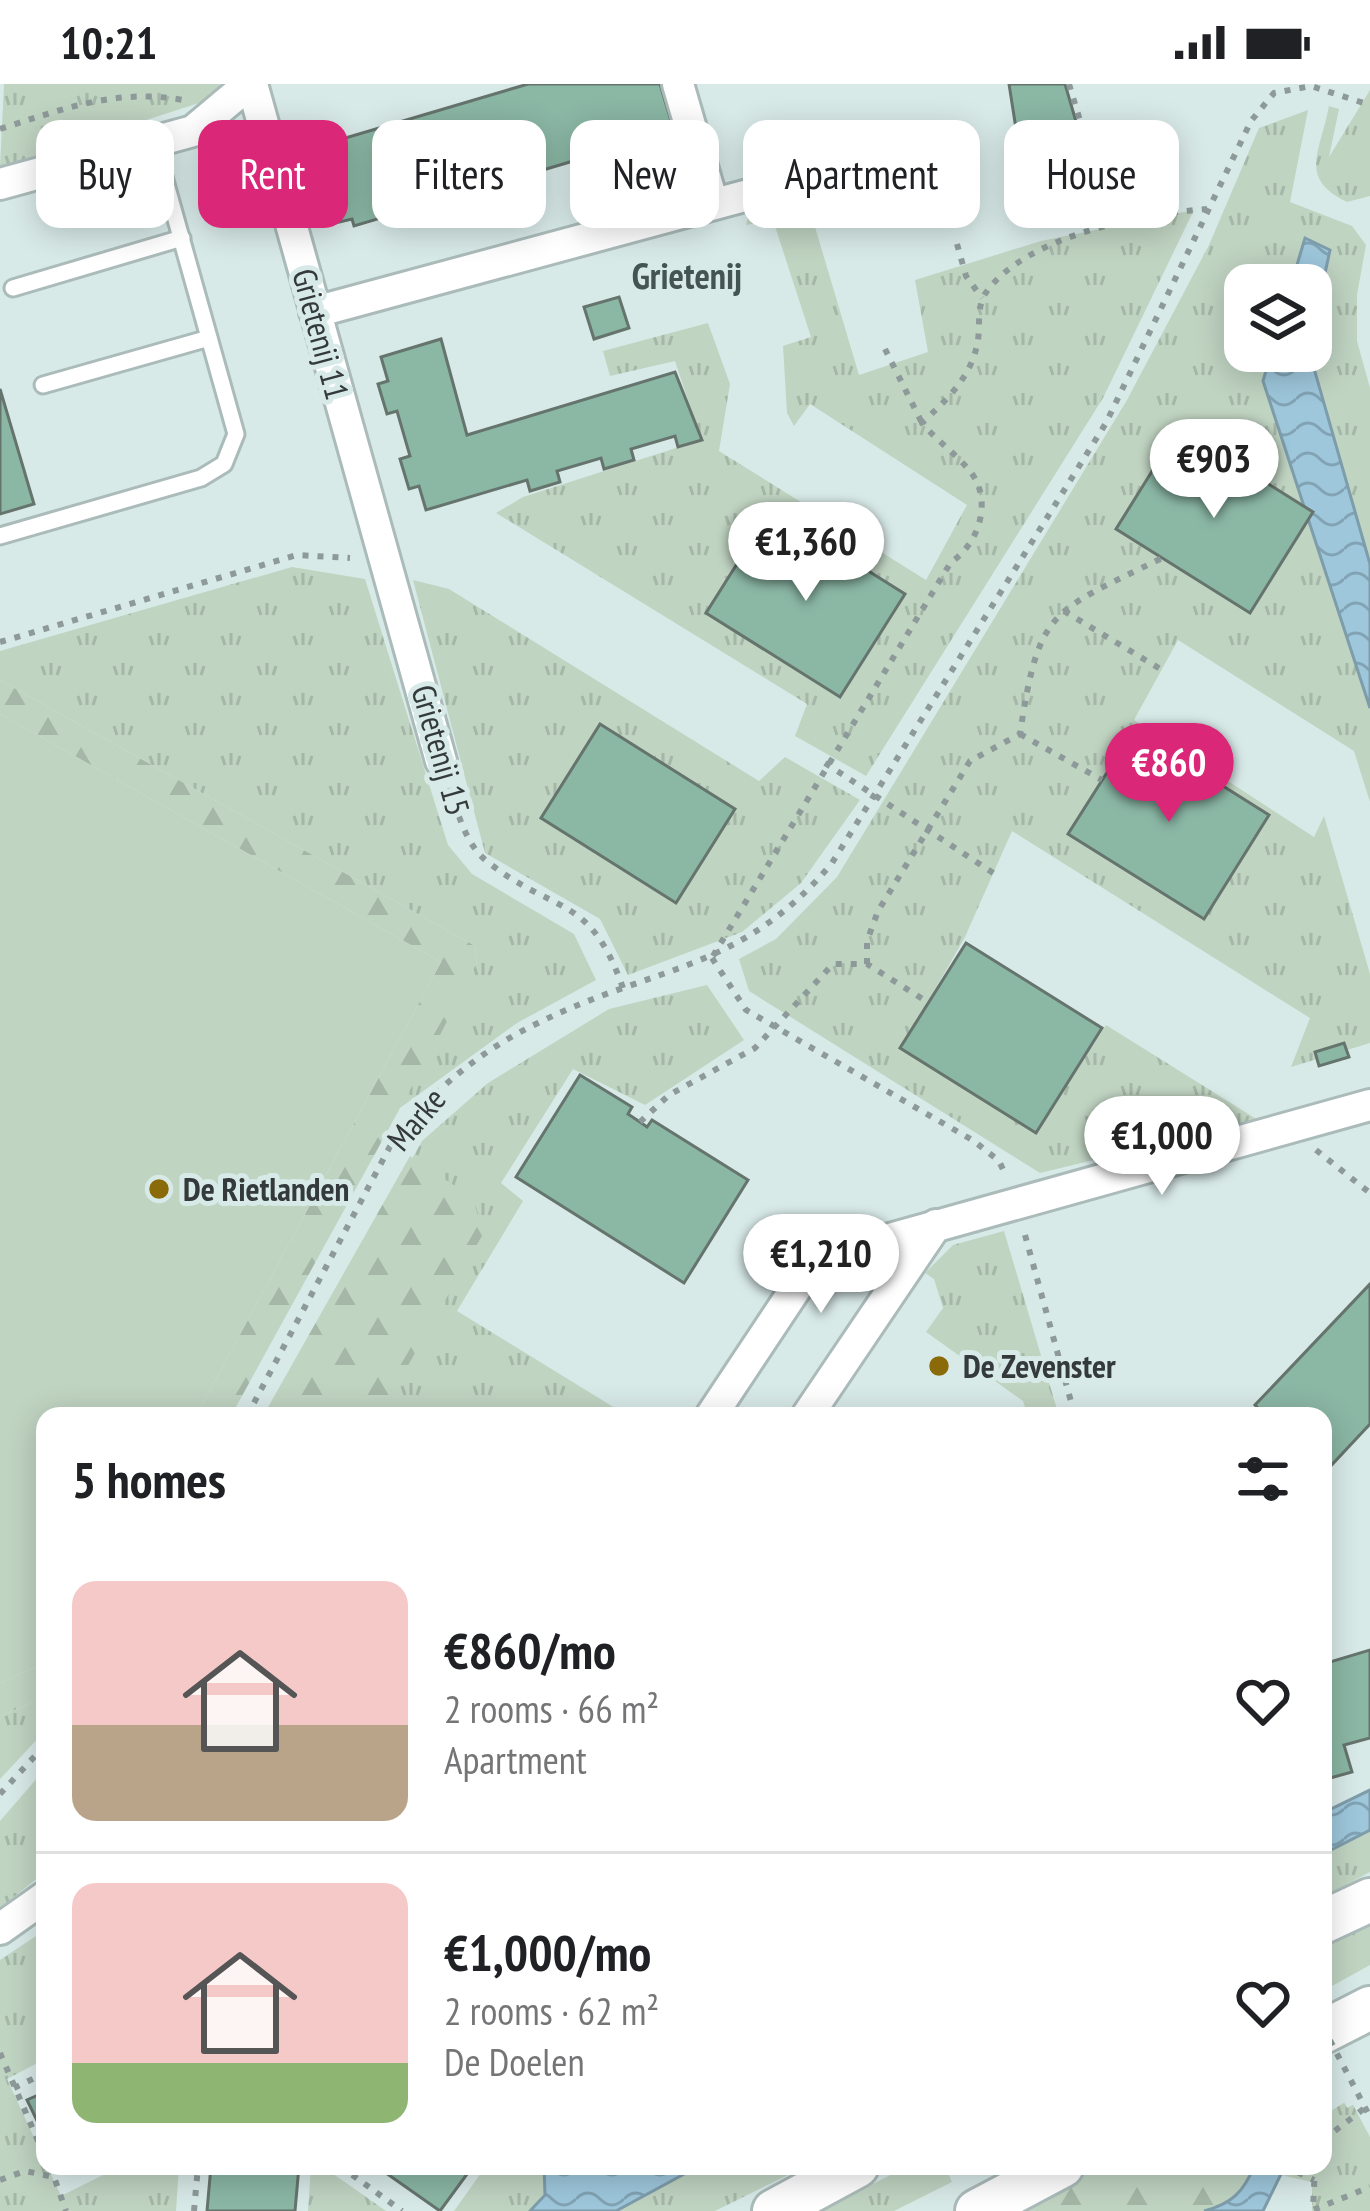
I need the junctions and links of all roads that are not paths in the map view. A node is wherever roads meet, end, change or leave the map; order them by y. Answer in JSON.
{"nodes":[{"id":1,"x":251,"y":84,"type":"edge"},
{"id":2,"x":678,"y":84,"type":"edge"},
{"id":3,"x":688,"y":120,"type":"edge"},
{"id":4,"x":174,"y":135,"type":"edge"},
{"id":5,"x":36,"y":174,"type":"edge"},
{"id":6,"x":0,"y":184,"type":"edge"},
{"id":7,"x":174,"y":210,"type":"edge"},
{"id":8,"x":625,"y":228,"type":"edge"},
{"id":9,"x":182,"y":238,"type":"junction"},
{"id":10,"x":13,"y":289,"type":"dead end"},
{"id":11,"x":315,"y":312,"type":"junction"},
{"id":12,"x":209,"y":338,"type":"junction"},
{"id":13,"x":43,"y":385,"type":"dead end"},
{"id":14,"x":375,"y":513,"type":"joint"},
{"id":15,"x":0,"y":536,"type":"edge"},
{"id":16,"x":441,"y":761,"type":"road end"},
{"id":17,"x":1370,"y":1105,"type":"edge"},
{"id":18,"x":936,"y":1225,"type":"junction"},
{"id":19,"x":717,"y":1407,"type":"edge"},
{"id":20,"x":813,"y":1407,"type":"edge"},
{"id":21,"x":1370,"y":1900,"type":"edge"},
{"id":22,"x":36,"y":1904,"type":"edge"},
{"id":23,"x":1332,"y":1918,"type":"edge"},
{"id":24,"x":0,"y":1928,"type":"edge"},
{"id":25,"x":1370,"y":2008,"type":"edge"},
{"id":26,"x":1332,"y":2025,"type":"edge"},
{"id":27,"x":840,"y":2175,"type":"edge"},
{"id":28,"x":1045,"y":2175,"type":"edge"},
{"id":29,"x":774,"y":2211,"type":"edge"},
{"id":30,"x":977,"y":2211,"type":"edge"}],
"edges":[{"from":1,"to":4,"type":"street"},
{"from":1,"to":11,"type":"street","name":"Grietenij 11"},
{"from":2,"to":3,"type":"street"},
{"from":5,"to":6,"type":"street"},
{"from":7,"to":9,"type":"lane"},
{"from":8,"to":11,"type":"street"},
{"from":9,"to":10,"type":"lane"},
{"from":9,"to":12,"type":"lane"},
{"from":11,"to":14,"type":"street","name":"Grietenij 11"},
{"from":12,"to":13,"type":"lane"},
{"from":12,"to":15,"type":"lane"},
{"from":14,"to":16,"type":"street","name":"Grietenij 15"},
{"from":17,"to":18,"type":"street"},
{"from":18,"to":19,"type":"street"},
{"from":18,"to":20,"type":"street"},
{"from":21,"to":23,"type":"main road"},
{"from":22,"to":24,"type":"street"},
{"from":25,"to":26,"type":"main road"},
{"from":27,"to":29,"type":"main road"},
{"from":28,"to":30,"type":"main road"}]}
